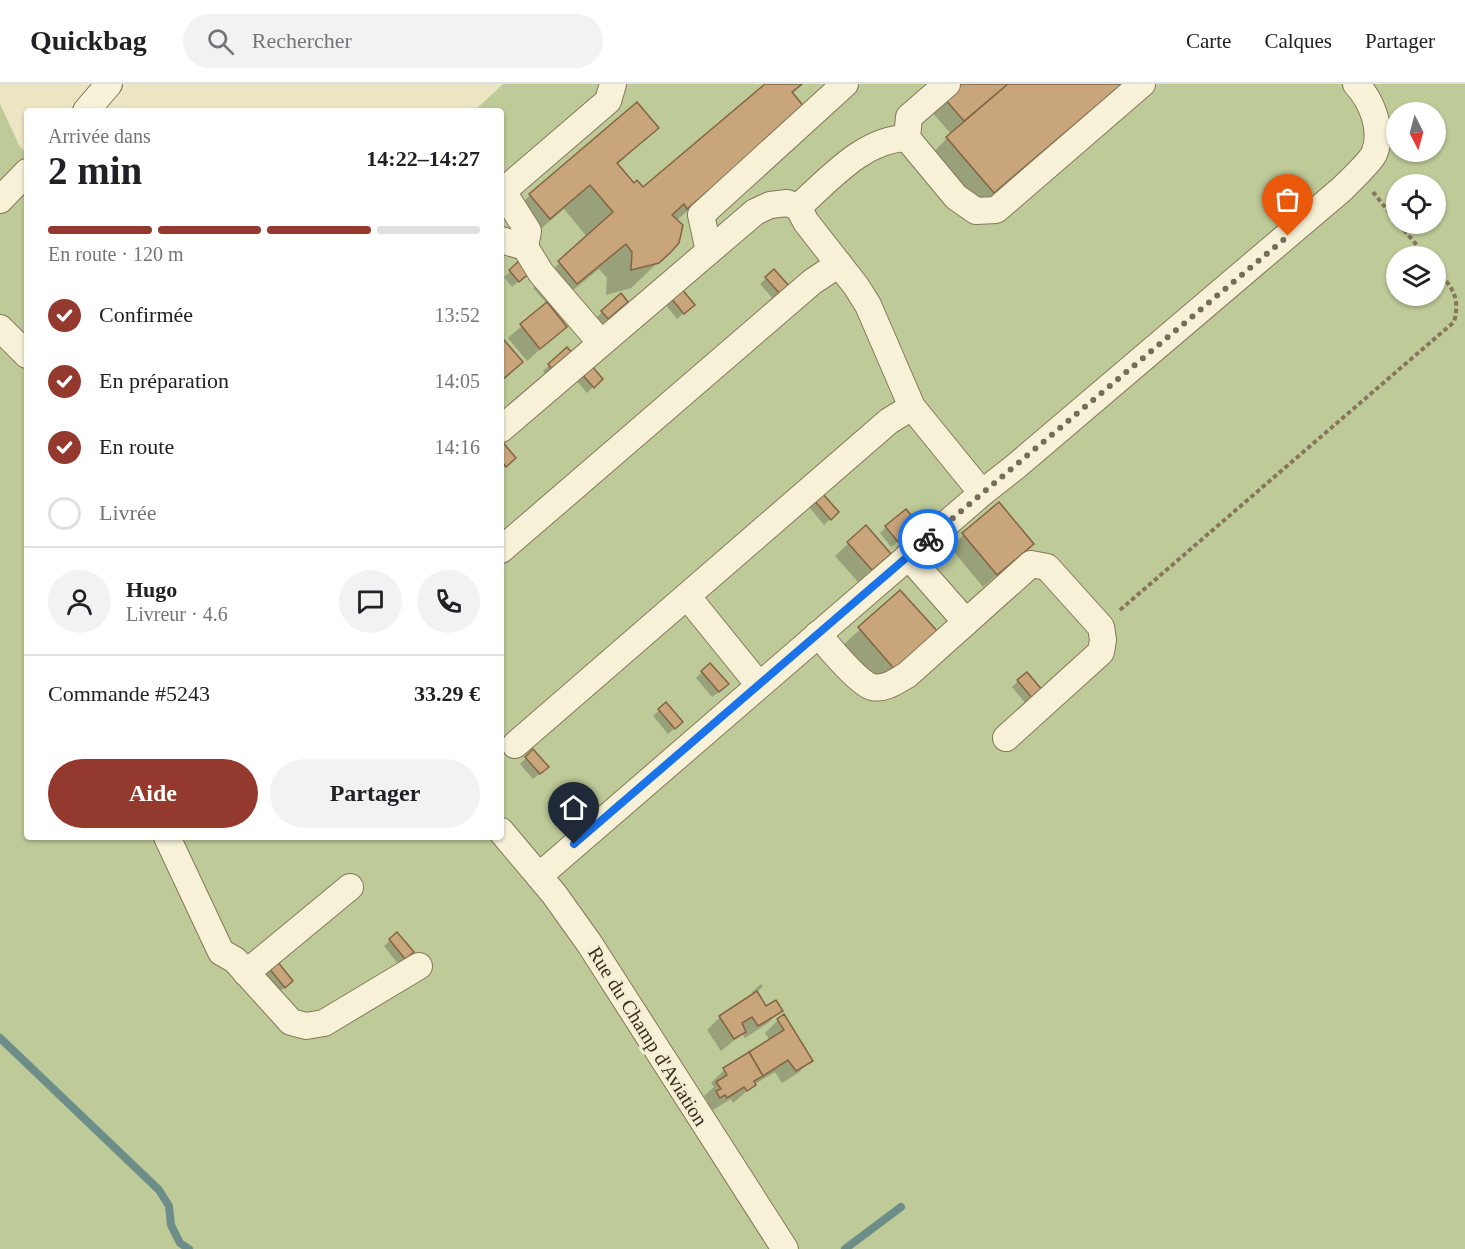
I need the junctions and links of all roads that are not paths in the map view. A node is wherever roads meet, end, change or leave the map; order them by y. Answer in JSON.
{"nodes":[{"id":1,"x":109,"y":84,"type":"edge"},
{"id":2,"x":613,"y":84,"type":"edge"},
{"id":3,"x":845,"y":84,"type":"edge"},
{"id":4,"x":947,"y":84,"type":"edge"},
{"id":5,"x":1142,"y":84,"type":"edge"},
{"id":6,"x":1356,"y":84,"type":"edge"},
{"id":7,"x":89,"y":108,"type":"edge"},
{"id":8,"x":907,"y":138,"type":"junction"},
{"id":9,"x":24,"y":175,"type":"edge"},
{"id":10,"x":504,"y":191,"type":"edge"},
{"id":11,"x":504,"y":196,"type":"edge"},
{"id":12,"x":0,"y":200,"type":"edge"},
{"id":13,"x":798,"y":207,"type":"junction"},
{"id":14,"x":513,"y":244,"type":"edge"},
{"id":15,"x":709,"y":251,"type":"junction"},
{"id":16,"x":839,"y":264,"type":"junction"},
{"id":17,"x":0,"y":328,"type":"edge"},
{"id":18,"x":601,"y":343,"type":"junction"},
{"id":19,"x":24,"y":352,"type":"edge"},
{"id":20,"x":912,"y":407,"type":"junction"},
{"id":21,"x":504,"y":426,"type":"edge"},
{"id":22,"x":982,"y":493,"type":"junction"},
{"id":23,"x":504,"y":547,"type":"edge"},
{"id":24,"x":909,"y":556,"type":"junction"},
{"id":25,"x":687,"y":596,"type":"junction"},
{"id":26,"x":966,"y":622,"type":"junction"},
{"id":27,"x":818,"y":634,"type":"junction"},
{"id":28,"x":759,"y":685,"type":"junction"},
{"id":29,"x":1006,"y":738,"type":"dead end"},
{"id":30,"x":515,"y":745,"type":"dead end"},
{"id":31,"x":504,"y":835,"type":"edge"},
{"id":32,"x":168,"y":840,"type":"edge"},
{"id":33,"x":539,"y":876,"type":"junction"},
{"id":34,"x":350,"y":887,"type":"dead end"},
{"id":35,"x":419,"y":966,"type":"dead end"},
{"id":36,"x":246,"y":973,"type":"junction"},
{"id":37,"x":785,"y":1249,"type":"edge"}],
"edges":[{"from":1,"to":7,"type":"street"},
{"from":2,"to":10,"type":"street"},
{"from":3,"to":15,"type":"street"},
{"from":4,"to":8,"type":"street"},
{"from":5,"to":8,"type":"street"},
{"from":6,"to":22,"type":"street"},
{"from":8,"to":13,"type":"street"},
{"from":9,"to":12,"type":"street"},
{"from":11,"to":14,"type":"street"},
{"from":13,"to":15,"type":"street"},
{"from":13,"to":16,"type":"street"},
{"from":14,"to":18,"type":"street"},
{"from":15,"to":18,"type":"street"},
{"from":16,"to":20,"type":"street"},
{"from":16,"to":23,"type":"street"},
{"from":17,"to":19,"type":"street"},
{"from":18,"to":21,"type":"street"},
{"from":20,"to":22,"type":"street"},
{"from":20,"to":25,"type":"street"},
{"from":22,"to":24,"type":"street"},
{"from":24,"to":26,"type":"street"},
{"from":24,"to":27,"type":"street"},
{"from":25,"to":28,"type":"street"},
{"from":25,"to":30,"type":"street"},
{"from":26,"to":27,"type":"street"},
{"from":26,"to":29,"type":"street"},
{"from":27,"to":28,"type":"street"},
{"from":28,"to":33,"type":"street"},
{"from":31,"to":33,"type":"street","name":"Rue du Champ d'Aviation"},
{"from":32,"to":36,"type":"street"},
{"from":33,"to":37,"type":"street","name":"Rue du Champ d'Aviation"},
{"from":34,"to":36,"type":"street"},
{"from":35,"to":36,"type":"street"}]}
